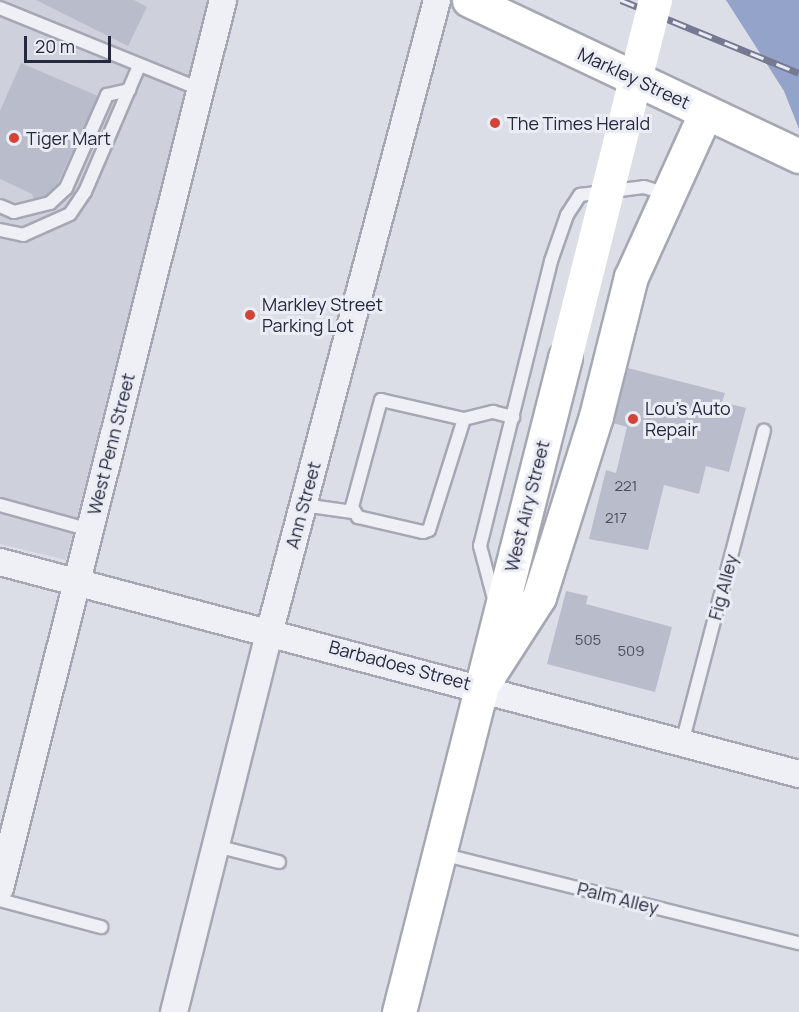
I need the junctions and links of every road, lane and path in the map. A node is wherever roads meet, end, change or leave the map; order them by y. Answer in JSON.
{"nodes":[{"id":1,"x":223,"y":0,"type":"edge"},
{"id":2,"x":437,"y":0,"type":"edge"},
{"id":3,"x":470,"y":0,"type":"edge"},
{"id":4,"x":655,"y":0,"type":"edge"},
{"id":5,"x":2,"y":8,"type":"edge"},
{"id":6,"x":140,"y":66,"type":"junction"},
{"id":7,"x":199,"y":89,"type":"junction"},
{"id":8,"x":129,"y":90,"type":"junction"},
{"id":9,"x":706,"y":112,"type":"junction"},
{"id":10,"x":790,"y":152,"type":"edge"},
{"id":11,"x":667,"y":194,"type":"junction"},
{"id":12,"x":0,"y":206,"type":"edge"},
{"id":13,"x":0,"y":230,"type":"edge"},
{"id":14,"x":513,"y":417,"type":"junction"},
{"id":15,"x":464,"y":419,"type":"junction"},
{"id":16,"x":764,"y":431,"type":"dead end"},
{"id":17,"x":303,"y":505,"type":"junction"},
{"id":18,"x":0,"y":506,"type":"edge"},
{"id":19,"x":353,"y":512,"type":"junction"},
{"id":20,"x":90,"y":530,"type":"junction"},
{"id":21,"x":0,"y":562,"type":"edge"},
{"id":22,"x":78,"y":580,"type":"junction"},
{"id":23,"x":498,"y":618,"type":"junction"},
{"id":24,"x":270,"y":630,"type":"junction"},
{"id":25,"x":481,"y":687,"type":"junction"},
{"id":26,"x":682,"y":743,"type":"junction"},
{"id":27,"x":799,"y":774,"type":"edge"},
{"id":28,"x":216,"y":846,"type":"junction"},
{"id":29,"x":437,"y":853,"type":"junction"},
{"id":30,"x":279,"y":862,"type":"dead end"},
{"id":31,"x":0,"y":888,"type":"edge"},
{"id":32,"x":0,"y":900,"type":"edge"},
{"id":33,"x":100,"y":927,"type":"dead end"},
{"id":34,"x":799,"y":943,"type":"edge"},
{"id":35,"x":174,"y":1012,"type":"edge"},
{"id":36,"x":399,"y":1012,"type":"edge"}],
"edges":[{"from":1,"to":7,"type":"street","name":"West Penn Street"},
{"from":2,"to":17,"type":"street","name":"Ann Street"},
{"from":3,"to":9,"type":"main road","name":"Markley Street"},
{"from":4,"to":23,"type":"main road","name":"West Airy Street","bridge":true},
{"from":5,"to":6,"type":"lane"},
{"from":6,"to":7,"type":"lane"},
{"from":6,"to":8,"type":"lane"},
{"from":7,"to":20,"type":"street","name":"West Penn Street"},
{"from":8,"to":12,"type":"lane"},
{"from":8,"to":13,"type":"lane"},
{"from":9,"to":10,"type":"main road","name":"Markley Street"},
{"from":9,"to":11,"type":"main road"},
{"from":11,"to":14,"type":"lane"},
{"from":11,"to":25,"type":"main road"},
{"from":14,"to":15,"type":"lane"},
{"from":14,"to":23,"type":"lane"},
{"from":15,"to":19,"type":"lane"},
{"from":15,"to":19,"type":"lane"},
{"from":16,"to":26,"type":"lane","name":"Fig Alley"},
{"from":17,"to":19,"type":"lane"},
{"from":17,"to":24,"type":"street","name":"Ann Street"},
{"from":18,"to":20,"type":"lane"},
{"from":20,"to":22,"type":"street","name":"West Penn Street"},
{"from":21,"to":22,"type":"street","name":"Barbadoes Street"},
{"from":22,"to":24,"type":"street","name":"Barbadoes Street"},
{"from":22,"to":31,"type":"street","name":"West Penn Street"},
{"from":23,"to":25,"type":"main road","name":"West Airy Street"},
{"from":24,"to":25,"type":"street","name":"Barbadoes Street"},
{"from":24,"to":28,"type":"street","name":"Ann Street"},
{"from":25,"to":26,"type":"street","name":"Barbadoes Street"},
{"from":25,"to":29,"type":"main road","name":"West Airy Street"},
{"from":26,"to":27,"type":"street","name":"Barbadoes Street"},
{"from":28,"to":30,"type":"lane"},
{"from":28,"to":35,"type":"street","name":"Ann Street"},
{"from":29,"to":34,"type":"lane","name":"Palm Alley"},
{"from":29,"to":36,"type":"main road","name":"West Airy Street"},
{"from":32,"to":33,"type":"lane"}]}
